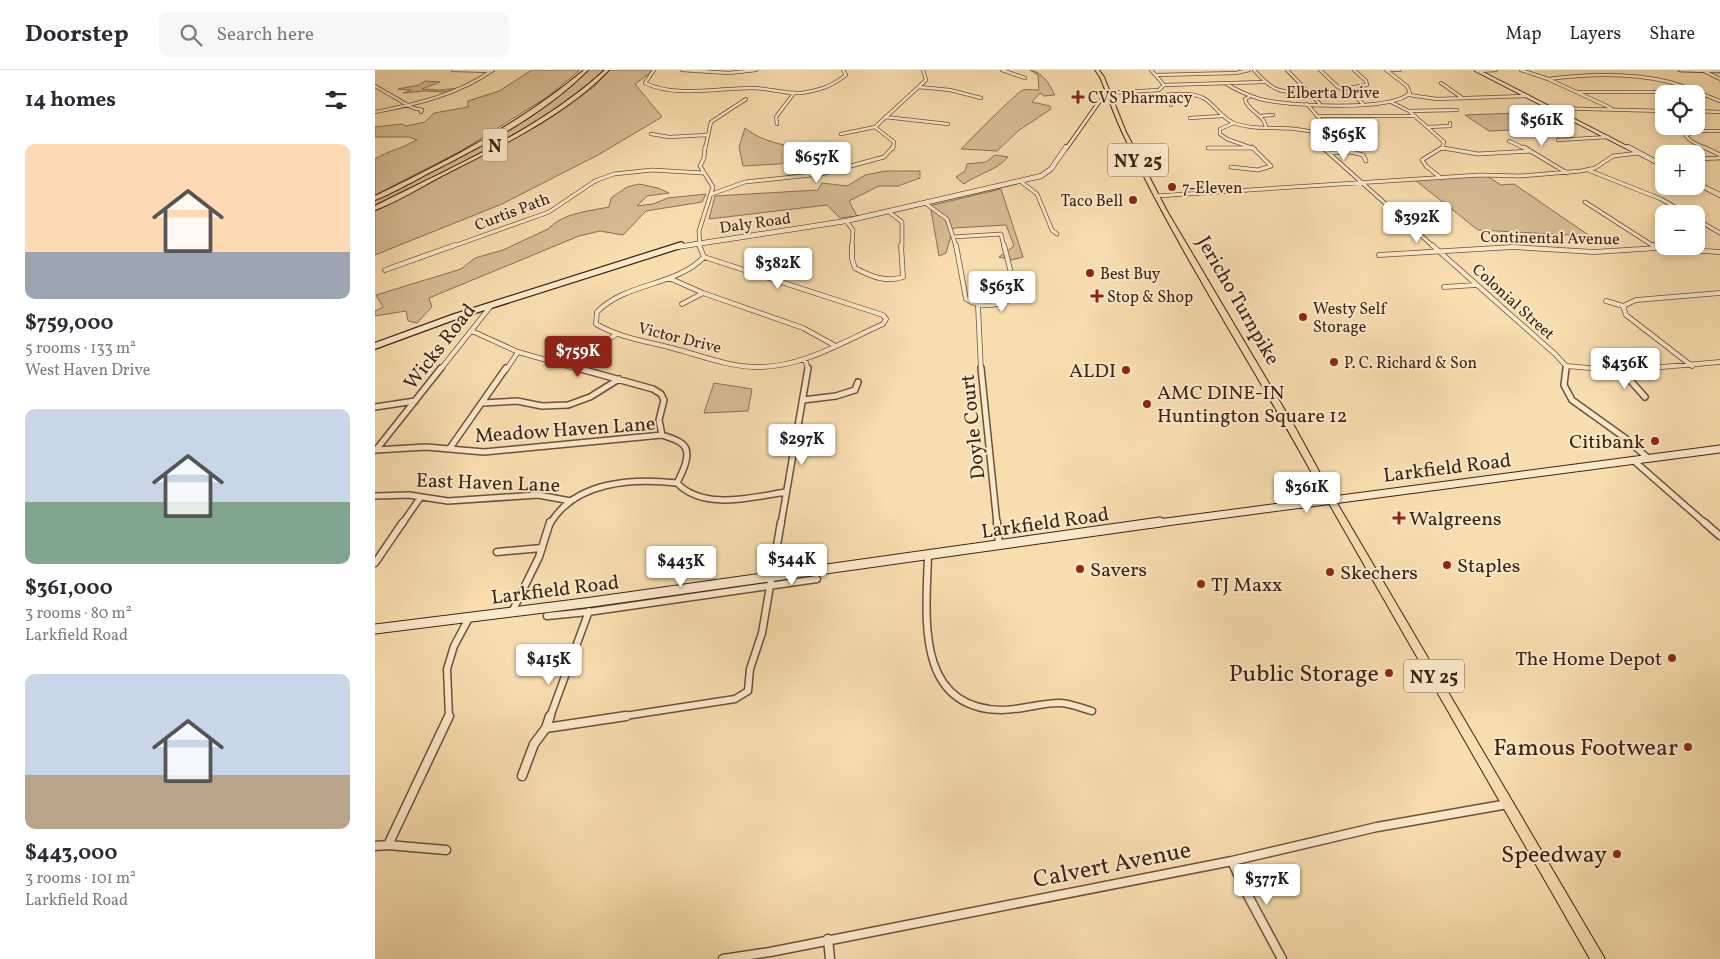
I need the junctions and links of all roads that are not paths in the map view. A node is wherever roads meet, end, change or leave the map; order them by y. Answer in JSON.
{"nodes":[{"id":1,"x":453,"y":70,"type":"edge"},
{"id":2,"x":586,"y":70,"type":"edge"},
{"id":3,"x":607,"y":70,"type":"edge"},
{"id":4,"x":654,"y":70,"type":"edge"},
{"id":5,"x":682,"y":70,"type":"edge"},
{"id":6,"x":708,"y":70,"type":"edge"},
{"id":7,"x":756,"y":70,"type":"edge"},
{"id":8,"x":843,"y":70,"type":"edge"},
{"id":9,"x":923,"y":70,"type":"edge"},
{"id":10,"x":1002,"y":70,"type":"edge"},
{"id":11,"x":1097,"y":70,"type":"edge"},
{"id":12,"x":1151,"y":70,"type":"edge"},
{"id":13,"x":1219,"y":70,"type":"edge"},
{"id":14,"x":1249,"y":70,"type":"edge"},
{"id":15,"x":1254,"y":70,"type":"edge"},
{"id":16,"x":1287,"y":70,"type":"edge"},
{"id":17,"x":1321,"y":70,"type":"edge"},
{"id":18,"x":1355,"y":70,"type":"edge"},
{"id":19,"x":1386,"y":70,"type":"edge"},
{"id":20,"x":1400,"y":70,"type":"edge"},
{"id":21,"x":1477,"y":70,"type":"edge"},
{"id":22,"x":1496,"y":70,"type":"edge"},
{"id":23,"x":1521,"y":70,"type":"edge"},
{"id":24,"x":1680,"y":70,"type":"edge"},
{"id":25,"x":1704,"y":70,"type":"edge"},
{"id":26,"x":492,"y":71,"type":"edge"},
{"id":27,"x":1720,"y":71,"type":"edge"},
{"id":28,"x":703,"y":72,"type":"junction"},
{"id":29,"x":1221,"y":74,"type":"junction"},
{"id":30,"x":1156,"y":75,"type":"junction"},
{"id":31,"x":1025,"y":78,"type":"dead end"},
{"id":32,"x":1548,"y":79,"type":"junction"},
{"id":33,"x":1720,"y":79,"type":"edge"},
{"id":34,"x":1265,"y":82,"type":"junction"},
{"id":35,"x":1225,"y":83,"type":"junction"},
{"id":36,"x":1441,"y":83,"type":"dead end"},
{"id":37,"x":1164,"y":85,"type":"junction"},
{"id":38,"x":1676,"y":85,"type":"edge"},
{"id":39,"x":375,"y":86,"type":"edge"},
{"id":40,"x":919,"y":87,"type":"junction"},
{"id":41,"x":1341,"y":89,"type":"junction"},
{"id":42,"x":1156,"y":92,"type":"junction"},
{"id":43,"x":1309,"y":92,"type":"junction"},
{"id":44,"x":1578,"y":92,"type":"junction"},
{"id":45,"x":794,"y":93,"type":"junction"},
{"id":46,"x":1108,"y":93,"type":"junction"},
{"id":47,"x":1655,"y":94,"type":"edge"},
{"id":48,"x":1163,"y":95,"type":"junction"},
{"id":49,"x":1409,"y":95,"type":"junction"},
{"id":50,"x":1705,"y":95,"type":"edge"},
{"id":51,"x":1528,"y":96,"type":"junction"},
{"id":52,"x":1249,"y":97,"type":"junction"},
{"id":53,"x":1461,"y":97,"type":"junction"},
{"id":54,"x":981,"y":98,"type":"dead end"},
{"id":55,"x":746,"y":100,"type":"dead end"},
{"id":56,"x":1719,"y":100,"type":"edge"},
{"id":57,"x":1391,"y":102,"type":"junction"},
{"id":58,"x":1307,"y":104,"type":"junction"},
{"id":59,"x":1321,"y":104,"type":"junction"},
{"id":60,"x":1363,"y":104,"type":"junction"},
{"id":61,"x":407,"y":105,"type":"junction"},
{"id":62,"x":1171,"y":105,"type":"dead end"},
{"id":63,"x":1551,"y":108,"type":"junction"},
{"id":64,"x":1457,"y":110,"type":"dead end"},
{"id":65,"x":1614,"y":110,"type":"junction"},
{"id":66,"x":1409,"y":111,"type":"junction"},
{"id":67,"x":1655,"y":111,"type":"edge"},
{"id":68,"x":1705,"y":111,"type":"edge"},
{"id":69,"x":375,"y":112,"type":"edge"},
{"id":70,"x":421,"y":112,"type":"dead end"},
{"id":71,"x":1720,"y":112,"type":"edge"},
{"id":72,"x":1221,"y":116,"type":"junction"},
{"id":73,"x":1259,"y":116,"type":"junction"},
{"id":74,"x":1273,"y":116,"type":"dead end"},
{"id":75,"x":1317,"y":116,"type":"junction"},
{"id":76,"x":1415,"y":116,"type":"junction"},
{"id":77,"x":885,"y":117,"type":"junction"},
{"id":78,"x":1190,"y":118,"type":"dead end"},
{"id":79,"x":1234,"y":123,"type":"junction"},
{"id":80,"x":1450,"y":123,"type":"dead end"},
{"id":81,"x":777,"y":124,"type":"dead end"},
{"id":82,"x":948,"y":124,"type":"dead end"},
{"id":83,"x":875,"y":127,"type":"junction"},
{"id":84,"x":1266,"y":127,"type":"junction"},
{"id":85,"x":1428,"y":127,"type":"junction"},
{"id":86,"x":1720,"y":131,"type":"edge"},
{"id":87,"x":1318,"y":133,"type":"junction"},
{"id":88,"x":651,"y":134,"type":"dead end"},
{"id":89,"x":841,"y":134,"type":"dead end"},
{"id":90,"x":707,"y":135,"type":"junction"},
{"id":91,"x":1352,"y":136,"type":"dead end"},
{"id":92,"x":1607,"y":137,"type":"junction"},
{"id":93,"x":1557,"y":140,"type":"dead end"},
{"id":94,"x":1509,"y":141,"type":"dead end"},
{"id":95,"x":1208,"y":148,"type":"dead end"},
{"id":96,"x":1254,"y":148,"type":"junction"},
{"id":97,"x":1443,"y":148,"type":"junction"},
{"id":98,"x":1531,"y":152,"type":"junction"},
{"id":99,"x":1329,"y":153,"type":"junction"},
{"id":100,"x":1639,"y":153,"type":"junction"},
{"id":101,"x":1720,"y":157,"type":"edge"},
{"id":102,"x":1705,"y":158,"type":"edge"},
{"id":103,"x":1367,"y":161,"type":"dead end"},
{"id":104,"x":1655,"y":161,"type":"edge"},
{"id":105,"x":1231,"y":167,"type":"dead end"},
{"id":106,"x":1588,"y":170,"type":"junction"},
{"id":107,"x":703,"y":173,"type":"junction"},
{"id":108,"x":1567,"y":173,"type":"junction"},
{"id":109,"x":1441,"y":178,"type":"junction"},
{"id":110,"x":1020,"y":181,"type":"junction"},
{"id":111,"x":1363,"y":183,"type":"junction"},
{"id":112,"x":1705,"y":188,"type":"edge"},
{"id":113,"x":712,"y":194,"type":"junction"},
{"id":114,"x":1720,"y":195,"type":"edge"},
{"id":115,"x":1156,"y":196,"type":"junction"},
{"id":116,"x":375,"y":198,"type":"edge"},
{"id":117,"x":1585,"y":202,"type":"dead end"},
{"id":118,"x":925,"y":203,"type":"junction"},
{"id":119,"x":1670,"y":205,"type":"edge"},
{"id":120,"x":375,"y":208,"type":"edge"},
{"id":121,"x":889,"y":212,"type":"junction"},
{"id":122,"x":846,"y":221,"type":"junction"},
{"id":123,"x":1705,"y":224,"type":"edge"},
{"id":124,"x":1720,"y":233,"type":"edge"},
{"id":125,"x":1057,"y":234,"type":"dead end"},
{"id":126,"x":953,"y":237,"type":"junction"},
{"id":127,"x":699,"y":242,"type":"junction"},
{"id":128,"x":1655,"y":247,"type":"edge"},
{"id":129,"x":1655,"y":248,"type":"edge"},
{"id":130,"x":1438,"y":251,"type":"junction"},
{"id":131,"x":1705,"y":251,"type":"edge"},
{"id":132,"x":1720,"y":252,"type":"edge"},
{"id":133,"x":1379,"y":255,"type":"dead end"},
{"id":134,"x":704,"y":257,"type":"junction"},
{"id":135,"x":385,"y":270,"type":"dead end"},
{"id":136,"x":669,"y":278,"type":"junction"},
{"id":137,"x":1476,"y":285,"type":"junction"},
{"id":138,"x":1443,"y":287,"type":"dead end"},
{"id":139,"x":703,"y":293,"type":"junction"},
{"id":140,"x":1720,"y":293,"type":"edge"},
{"id":141,"x":1606,"y":301,"type":"dead end"},
{"id":142,"x":682,"y":304,"type":"dead end"},
{"id":143,"x":979,"y":306,"type":"junction"},
{"id":144,"x":1623,"y":306,"type":"junction"},
{"id":145,"x":490,"y":307,"type":"junction"},
{"id":146,"x":472,"y":331,"type":"junction"},
{"id":147,"x":617,"y":334,"type":"junction"},
{"id":148,"x":834,"y":345,"type":"junction"},
{"id":149,"x":375,"y":346,"type":"edge"},
{"id":150,"x":518,"y":352,"type":"junction"},
{"id":151,"x":805,"y":358,"type":"junction"},
{"id":152,"x":1720,"y":362,"type":"edge"},
{"id":153,"x":568,"y":365,"type":"junction"},
{"id":154,"x":1566,"y":366,"type":"junction"},
{"id":155,"x":1691,"y":366,"type":"junction"},
{"id":156,"x":1621,"y":370,"type":"junction"},
{"id":157,"x":619,"y":379,"type":"junction"},
{"id":158,"x":858,"y":382,"type":"dead end"},
{"id":159,"x":1645,"y":397,"type":"dead end"},
{"id":160,"x":803,"y":400,"type":"junction"},
{"id":161,"x":415,"y":401,"type":"junction"},
{"id":162,"x":483,"y":403,"type":"junction"},
{"id":163,"x":375,"y":407,"type":"edge"},
{"id":164,"x":662,"y":435,"type":"junction"},
{"id":165,"x":450,"y":448,"type":"junction"},
{"id":166,"x":1720,"y":449,"type":"edge"},
{"id":167,"x":376,"y":451,"type":"edge"},
{"id":168,"x":1648,"y":458,"type":"junction"},
{"id":169,"x":1633,"y":460,"type":"junction"},
{"id":170,"x":677,"y":483,"type":"junction"},
{"id":171,"x":786,"y":492,"type":"junction"},
{"id":172,"x":375,"y":496,"type":"edge"},
{"id":173,"x":420,"y":498,"type":"junction"},
{"id":174,"x":1332,"y":500,"type":"junction"},
{"id":175,"x":571,"y":501,"type":"junction"},
{"id":176,"x":1720,"y":524,"type":"edge"},
{"id":177,"x":1710,"y":526,"type":"junction"},
{"id":178,"x":1720,"y":536,"type":"edge"},
{"id":179,"x":999,"y":545,"type":"junction"},
{"id":180,"x":542,"y":548,"type":"junction"},
{"id":181,"x":497,"y":552,"type":"dead end"},
{"id":182,"x":928,"y":556,"type":"junction"},
{"id":183,"x":375,"y":562,"type":"edge"},
{"id":184,"x":772,"y":577,"type":"junction"},
{"id":185,"x":817,"y":579,"type":"dead end"},
{"id":186,"x":770,"y":587,"type":"junction"},
{"id":187,"x":592,"y":602,"type":"junction"},
{"id":188,"x":512,"y":612,"type":"junction"},
{"id":189,"x":588,"y":612,"type":"junction"},
{"id":190,"x":547,"y":616,"type":"dead end"},
{"id":191,"x":469,"y":618,"type":"junction"},
{"id":192,"x":375,"y":629,"type":"edge"},
{"id":193,"x":1092,"y":711,"type":"dead end"},
{"id":194,"x":546,"y":728,"type":"junction"},
{"id":195,"x":521,"y":776,"type":"dead end"},
{"id":196,"x":1507,"y":804,"type":"junction"},
{"id":197,"x":388,"y":845,"type":"junction"},
{"id":198,"x":375,"y":846,"type":"edge"},
{"id":199,"x":446,"y":850,"type":"dead end"},
{"id":200,"x":1232,"y":861,"type":"junction"},
{"id":201,"x":828,"y":939,"type":"junction"},
{"id":202,"x":723,"y":959,"type":"edge"},
{"id":203,"x":830,"y":959,"type":"edge"},
{"id":204,"x":1282,"y":959,"type":"edge"},
{"id":205,"x":1598,"y":959,"type":"edge"}],
"edges":[{"from":1,"to":26,"type":"street"},
{"from":2,"to":116,"type":"highway","number":"N"},
{"from":3,"to":120,"type":"highway","number":"N"},
{"from":4,"to":45,"type":"street"},
{"from":5,"to":28,"type":"street"},
{"from":6,"to":28,"type":"street"},
{"from":7,"to":28,"type":"street"},
{"from":8,"to":45,"type":"street"},
{"from":9,"to":40,"type":"street"},
{"from":10,"to":31,"type":"street"},
{"from":11,"to":46,"type":"main road","name":"Jericho Turnpike","number":"NY 25"},
{"from":12,"to":30,"type":"street"},
{"from":13,"to":29,"type":"street"},
{"from":14,"to":29,"type":"street"},
{"from":15,"to":34,"type":"street"},
{"from":16,"to":43,"type":"street"},
{"from":17,"to":41,"type":"street"},
{"from":18,"to":41,"type":"street"},
{"from":19,"to":20,"type":"street"},
{"from":19,"to":49,"type":"street","name":"Elberta Drive"},
{"from":21,"to":22,"type":"street"},
{"from":21,"to":51,"type":"street"},
{"from":23,"to":32,"type":"street"},
{"from":24,"to":25,"type":"street"},
{"from":25,"to":27,"type":"street"},
{"from":25,"to":33,"type":"street"},
{"from":26,"to":61,"type":"street"},
{"from":29,"to":30,"type":"street"},
{"from":30,"to":37,"type":"street"},
{"from":32,"to":38,"type":"street"},
{"from":32,"to":44,"type":"street"},
{"from":34,"to":35,"type":"street"},
{"from":34,"to":43,"type":"street"},
{"from":35,"to":37,"type":"street"},
{"from":35,"to":52,"type":"street","name":"Elberta Drive"},
{"from":36,"to":53,"type":"street"},
{"from":37,"to":42,"type":"street"},
{"from":39,"to":61,"type":"street"},
{"from":40,"to":54,"type":"street"},
{"from":40,"to":77,"type":"street"},
{"from":41,"to":60,"type":"street"},
{"from":42,"to":46,"type":"street"},
{"from":42,"to":48,"type":"street"},
{"from":43,"to":59,"type":"street"},
{"from":44,"to":47,"type":"street"},
{"from":44,"to":65,"type":"street"},
{"from":45,"to":81,"type":"street"},
{"from":46,"to":110,"type":"street","name":"Daly Road"},
{"from":46,"to":115,"type":"main road","name":"Jericho Turnpike","number":"NY 25"},
{"from":48,"to":62,"type":"street"},
{"from":48,"to":72,"type":"street"},
{"from":49,"to":53,"type":"street"},
{"from":49,"to":57,"type":"street","name":"Elberta Drive"},
{"from":50,"to":56,"type":"street"},
{"from":51,"to":53,"type":"street"},
{"from":51,"to":63,"type":"street"},
{"from":52,"to":58,"type":"street","name":"Elberta Drive"},
{"from":52,"to":73,"type":"street"},
{"from":55,"to":90,"type":"street"},
{"from":57,"to":60,"type":"street","name":"Elberta Drive"},
{"from":57,"to":66,"type":"street"},
{"from":58,"to":59,"type":"street","name":"Elberta Drive"},
{"from":58,"to":75,"type":"street"},
{"from":59,"to":60,"type":"street","name":"Elberta Drive"},
{"from":61,"to":69,"type":"street"},
{"from":61,"to":70,"type":"street"},
{"from":63,"to":65,"type":"street"},
{"from":63,"to":92,"type":"street"},
{"from":64,"to":66,"type":"street"},
{"from":65,"to":67,"type":"street"},
{"from":66,"to":76,"type":"street"},
{"from":68,"to":71,"type":"street"},
{"from":72,"to":78,"type":"street"},
{"from":72,"to":79,"type":"street"},
{"from":73,"to":74,"type":"street"},
{"from":73,"to":84,"type":"street"},
{"from":75,"to":76,"type":"street"},
{"from":75,"to":87,"type":"street","name":"Colonial Street"},
{"from":76,"to":85,"type":"street"},
{"from":77,"to":82,"type":"street"},
{"from":77,"to":83,"type":"street"},
{"from":79,"to":84,"type":"street"},
{"from":79,"to":96,"type":"street"},
{"from":80,"to":85,"type":"street"},
{"from":83,"to":89,"type":"street"},
{"from":83,"to":113,"type":"street"},
{"from":84,"to":87,"type":"street"},
{"from":85,"to":97,"type":"street"},
{"from":86,"to":101,"type":"street"},
{"from":87,"to":91,"type":"street"},
{"from":87,"to":99,"type":"street","name":"Colonial Street"},
{"from":88,"to":90,"type":"street"},
{"from":90,"to":107,"type":"street"},
{"from":92,"to":93,"type":"street"},
{"from":92,"to":100,"type":"street"},
{"from":94,"to":98,"type":"street"},
{"from":95,"to":96,"type":"street"},
{"from":96,"to":105,"type":"street"},
{"from":97,"to":98,"type":"street"},
{"from":97,"to":109,"type":"street"},
{"from":98,"to":108,"type":"street"},
{"from":99,"to":103,"type":"street"},
{"from":99,"to":111,"type":"street","name":"Colonial Street"},
{"from":100,"to":104,"type":"street"},
{"from":100,"to":106,"type":"street"},
{"from":101,"to":102,"type":"street"},
{"from":106,"to":108,"type":"street"},
{"from":106,"to":119,"type":"street"},
{"from":107,"to":113,"type":"street"},
{"from":107,"to":135,"type":"street","name":"Curtis Path"},
{"from":108,"to":109,"type":"street"},
{"from":109,"to":111,"type":"street"},
{"from":110,"to":118,"type":"street","name":"Daly Road"},
{"from":110,"to":125,"type":"street"},
{"from":111,"to":115,"type":"street"},
{"from":111,"to":130,"type":"street","name":"Colonial Street"},
{"from":112,"to":114,"type":"street"},
{"from":113,"to":127,"type":"street"},
{"from":115,"to":174,"type":"main road","name":"Jericho Turnpike","number":"NY 25"},
{"from":117,"to":128,"type":"street"},
{"from":118,"to":121,"type":"street","name":"Daly Road"},
{"from":118,"to":126,"type":"street"},
{"from":121,"to":122,"type":"street","name":"Daly Road"},
{"from":121,"to":122,"type":"street"},
{"from":122,"to":127,"type":"street","name":"Daly Road"},
{"from":123,"to":124,"type":"street"},
{"from":126,"to":143,"type":"street"},
{"from":126,"to":143,"type":"street"},
{"from":127,"to":134,"type":"street"},
{"from":127,"to":145,"type":"street","name":"Daly Road"},
{"from":129,"to":130,"type":"street","name":"Continental Avenue"},
{"from":130,"to":133,"type":"street","name":"Continental Avenue"},
{"from":130,"to":137,"type":"street","name":"Colonial Street"},
{"from":131,"to":132,"type":"street","name":"Continental Avenue"},
{"from":134,"to":136,"type":"street","name":"Victor Drive"},
{"from":134,"to":148,"type":"street","name":"Victor Drive"},
{"from":136,"to":139,"type":"street"},
{"from":136,"to":147,"type":"street","name":"Victor Drive"},
{"from":137,"to":138,"type":"street"},
{"from":137,"to":154,"type":"street","name":"Colonial Street"},
{"from":139,"to":142,"type":"street"},
{"from":139,"to":148,"type":"street"},
{"from":140,"to":144,"type":"street"},
{"from":141,"to":144,"type":"street"},
{"from":143,"to":179,"type":"street","name":"Doyle Court"},
{"from":144,"to":155,"type":"street"},
{"from":145,"to":146,"type":"street","name":"Wicks Road"},
{"from":145,"to":149,"type":"street","name":"Daly Road"},
{"from":146,"to":150,"type":"street"},
{"from":146,"to":161,"type":"street","name":"Wicks Road"},
{"from":147,"to":151,"type":"street","name":"Victor Drive"},
{"from":147,"to":153,"type":"street"},
{"from":148,"to":151,"type":"street","name":"Victor Drive"},
{"from":150,"to":153,"type":"street"},
{"from":150,"to":162,"type":"street"},
{"from":151,"to":160,"type":"street"},
{"from":152,"to":155,"type":"street"},
{"from":153,"to":157,"type":"street"},
{"from":154,"to":156,"type":"street"},
{"from":154,"to":168,"type":"street","name":"Colonial Street"},
{"from":155,"to":156,"type":"street"},
{"from":156,"to":159,"type":"street"},
{"from":157,"to":162,"type":"street"},
{"from":157,"to":164,"type":"street"},
{"from":158,"to":160,"type":"street"},
{"from":160,"to":171,"type":"street"},
{"from":161,"to":163,"type":"street"},
{"from":161,"to":167,"type":"street","name":"Wicks Road"},
{"from":162,"to":165,"type":"street"},
{"from":164,"to":165,"type":"street","name":"Meadow Haven Lane"},
{"from":164,"to":170,"type":"street","name":"Meadow Haven Lane"},
{"from":165,"to":167,"type":"street","name":"Meadow Haven Lane"},
{"from":166,"to":168,"type":"street","name":"Larkfield Road"},
{"from":168,"to":169,"type":"street","name":"Larkfield Road"},
{"from":169,"to":174,"type":"street","name":"Larkfield Road"},
{"from":169,"to":177,"type":"street"},
{"from":170,"to":171,"type":"street"},
{"from":170,"to":175,"type":"street"},
{"from":171,"to":184,"type":"street"},
{"from":172,"to":173,"type":"street","name":"East Haven Lane"},
{"from":173,"to":175,"type":"street","name":"East Haven Lane"},
{"from":173,"to":183,"type":"street"},
{"from":174,"to":179,"type":"street","name":"Larkfield Road"},
{"from":174,"to":196,"type":"main road","name":"Jericho Turnpike","number":"NY 25"},
{"from":175,"to":180,"type":"street"},
{"from":176,"to":177,"type":"street"},
{"from":177,"to":178,"type":"street"},
{"from":179,"to":182,"type":"street","name":"Larkfield Road"},
{"from":180,"to":181,"type":"street"},
{"from":180,"to":188,"type":"street"},
{"from":182,"to":184,"type":"street","name":"Larkfield Road"},
{"from":182,"to":193,"type":"street"},
{"from":184,"to":186,"type":"street"},
{"from":184,"to":187,"type":"street","name":"Larkfield Road"},
{"from":185,"to":186,"type":"street","name":"Larkfield Road"},
{"from":186,"to":189,"type":"street","name":"Larkfield Road"},
{"from":186,"to":194,"type":"street"},
{"from":187,"to":188,"type":"street","name":"Larkfield Road"},
{"from":187,"to":189,"type":"street"},
{"from":188,"to":191,"type":"street","name":"Larkfield Road"},
{"from":189,"to":190,"type":"street","name":"Larkfield Road"},
{"from":189,"to":194,"type":"street"},
{"from":191,"to":192,"type":"street","name":"Larkfield Road"},
{"from":191,"to":197,"type":"street"},
{"from":194,"to":195,"type":"street"},
{"from":196,"to":200,"type":"street","name":"Calvert Avenue"},
{"from":196,"to":205,"type":"main road","name":"Jericho Turnpike","number":"NY 25"},
{"from":197,"to":198,"type":"street"},
{"from":197,"to":199,"type":"street"},
{"from":200,"to":201,"type":"street","name":"Calvert Avenue"},
{"from":200,"to":204,"type":"street"},
{"from":201,"to":202,"type":"street","name":"Calvert Avenue"},
{"from":201,"to":203,"type":"street"}]}
